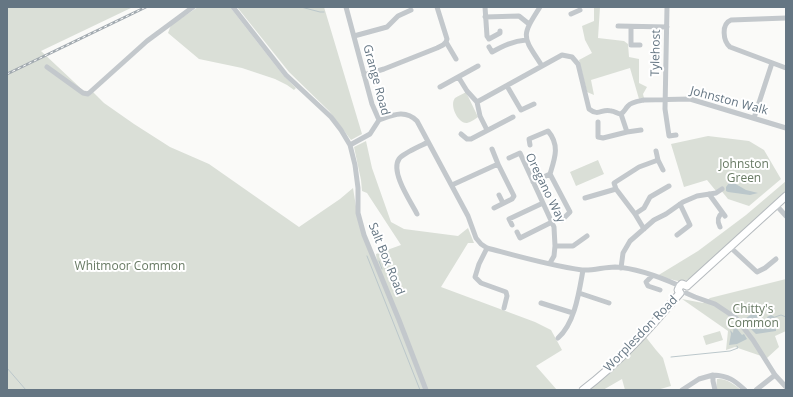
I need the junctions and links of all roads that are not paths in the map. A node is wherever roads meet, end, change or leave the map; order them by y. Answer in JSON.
{"nodes":[{"id":1,"x":193,"y":7,"type":"edge"},
{"id":2,"x":232,"y":7,"type":"edge"},
{"id":3,"x":346,"y":7,"type":"edge"},
{"id":4,"x":438,"y":7,"type":"edge"},
{"id":5,"x":485,"y":7,"type":"edge"},
{"id":6,"x":540,"y":7,"type":"edge"},
{"id":7,"x":667,"y":7,"type":"edge"},
{"id":8,"x":411,"y":10,"type":"dead end"},
{"id":9,"x":485,"y":17,"type":"junction"},
{"id":10,"x":786,"y":18,"type":"edge"},
{"id":11,"x":529,"y":24,"type":"junction"},
{"id":12,"x":618,"y":26,"type":"dead end"},
{"id":13,"x":630,"y":27,"type":"junction"},
{"id":14,"x":667,"y":27,"type":"junction"},
{"id":15,"x":500,"y":31,"type":"dead end"},
{"id":16,"x":354,"y":36,"type":"junction"},
{"id":17,"x":526,"y":40,"type":"junction"},
{"id":18,"x":446,"y":42,"type":"junction"},
{"id":19,"x":640,"y":45,"type":"dead end"},
{"id":20,"x":489,"y":47,"type":"dead end"},
{"id":21,"x":456,"y":60,"type":"dead end"},
{"id":22,"x":772,"y":63,"type":"junction"},
{"id":23,"x":478,"y":66,"type":"dead end"},
{"id":24,"x":542,"y":66,"type":"junction"},
{"id":25,"x":47,"y":68,"type":"dead end"},
{"id":26,"x":786,"y":68,"type":"edge"},
{"id":27,"x":364,"y":75,"type":"junction"},
{"id":28,"x":459,"y":78,"type":"junction"},
{"id":29,"x":507,"y":86,"type":"junction"},
{"id":30,"x":440,"y":87,"type":"dead end"},
{"id":31,"x":666,"y":100,"type":"junction"},
{"id":32,"x":477,"y":102,"type":"junction"},
{"id":33,"x":534,"y":104,"type":"dead end"},
{"id":34,"x":621,"y":114,"type":"junction"},
{"id":35,"x":513,"y":117,"type":"dead end"},
{"id":36,"x":754,"y":118,"type":"junction"},
{"id":37,"x":378,"y":120,"type":"junction"},
{"id":38,"x":598,"y":122,"type":"dead end"},
{"id":39,"x":786,"y":128,"type":"edge"},
{"id":40,"x":487,"y":130,"type":"junction"},
{"id":41,"x":641,"y":130,"type":"dead end"},
{"id":42,"x":626,"y":132,"type":"junction"},
{"id":43,"x":462,"y":134,"type":"dead end"},
{"id":44,"x":676,"y":135,"type":"dead end"},
{"id":45,"x":428,"y":142,"type":"junction"},
{"id":46,"x":350,"y":145,"type":"junction"},
{"id":47,"x":530,"y":145,"type":"dead end"},
{"id":48,"x":492,"y":149,"type":"dead end"},
{"id":49,"x":656,"y":151,"type":"dead end"},
{"id":50,"x":510,"y":158,"type":"dead end"},
{"id":51,"x":658,"y":160,"type":"junction"},
{"id":52,"x":498,"y":164,"type":"junction"},
{"id":53,"x":663,"y":170,"type":"dead end"},
{"id":54,"x":550,"y":174,"type":"junction"},
{"id":55,"x":534,"y":182,"type":"junction"},
{"id":56,"x":452,"y":185,"type":"junction"},
{"id":57,"x":669,"y":186,"type":"dead end"},
{"id":58,"x":616,"y":189,"type":"junction"},
{"id":59,"x":722,"y":190,"type":"dead end"},
{"id":60,"x":709,"y":194,"type":"junction"},
{"id":61,"x":499,"y":195,"type":"dead end"},
{"id":62,"x":786,"y":196,"type":"edge"},
{"id":63,"x":585,"y":198,"type":"dead end"},
{"id":64,"x":543,"y":202,"type":"junction"},
{"id":65,"x":503,"y":203,"type":"junction"},
{"id":66,"x":680,"y":204,"type":"junction"},
{"id":67,"x":776,"y":205,"type":"junction"},
{"id":68,"x":494,"y":208,"type":"dead end"},
{"id":69,"x":417,"y":214,"type":"dead end"},
{"id":70,"x":635,"y":214,"type":"junction"},
{"id":71,"x":786,"y":216,"type":"edge"},
{"id":72,"x":562,"y":220,"type":"dead end"},
{"id":73,"x":552,"y":222,"type":"junction"},
{"id":74,"x":512,"y":225,"type":"dead end"},
{"id":75,"x":720,"y":227,"type":"dead end"},
{"id":76,"x":644,"y":229,"type":"junction"},
{"id":77,"x":516,"y":232,"type":"dead end"},
{"id":78,"x":677,"y":235,"type":"dead end"},
{"id":79,"x":587,"y":236,"type":"dead end"},
{"id":80,"x":555,"y":246,"type":"junction"},
{"id":81,"x":730,"y":247,"type":"junction"},
{"id":82,"x":487,"y":248,"type":"junction"},
{"id":83,"x":776,"y":259,"type":"dead end"},
{"id":84,"x":550,"y":263,"type":"junction"},
{"id":85,"x":621,"y":268,"type":"junction"},
{"id":86,"x":583,"y":270,"type":"junction"},
{"id":87,"x":652,"y":276,"type":"junction"},
{"id":88,"x":683,"y":289,"type":"junction"},
{"id":89,"x":660,"y":290,"type":"dead end"},
{"id":90,"x":579,"y":294,"type":"junction"},
{"id":91,"x":541,"y":303,"type":"dead end"},
{"id":92,"x":609,"y":303,"type":"dead end"},
{"id":93,"x":504,"y":308,"type":"dead end"},
{"id":94,"x":573,"y":313,"type":"junction"},
{"id":95,"x":558,"y":338,"type":"dead end"},
{"id":96,"x":713,"y":375,"type":"junction"},
{"id":97,"x":775,"y":375,"type":"junction"},
{"id":98,"x":786,"y":387,"type":"edge"},
{"id":99,"x":426,"y":390,"type":"edge"},
{"id":100,"x":583,"y":390,"type":"edge"},
{"id":101,"x":682,"y":390,"type":"edge"},
{"id":102,"x":715,"y":390,"type":"edge"},
{"id":103,"x":745,"y":390,"type":"edge"},
{"id":104,"x":756,"y":390,"type":"edge"}],
"edges":[{"from":1,"to":25,"type":"street"},
{"from":2,"to":46,"type":"street","name":"Salt Box Road"},
{"from":3,"to":16,"type":"street","name":"Grange Road"},
{"from":4,"to":18,"type":"street"},
{"from":5,"to":9,"type":"street"},
{"from":6,"to":11,"type":"street"},
{"from":7,"to":14,"type":"street","name":"Tylehost"},
{"from":8,"to":16,"type":"street"},
{"from":9,"to":11,"type":"street"},
{"from":9,"to":15,"type":"street"},
{"from":10,"to":22,"type":"street"},
{"from":11,"to":17,"type":"street"},
{"from":12,"to":13,"type":"street"},
{"from":13,"to":14,"type":"street"},
{"from":13,"to":19,"type":"street"},
{"from":14,"to":31,"type":"street","name":"Tylehost"},
{"from":16,"to":27,"type":"street","name":"Grange Road"},
{"from":17,"to":20,"type":"street"},
{"from":17,"to":24,"type":"street"},
{"from":18,"to":21,"type":"street"},
{"from":18,"to":27,"type":"street"},
{"from":22,"to":26,"type":"street"},
{"from":22,"to":36,"type":"street"},
{"from":23,"to":28,"type":"street"},
{"from":24,"to":29,"type":"street"},
{"from":24,"to":34,"type":"street"},
{"from":27,"to":37,"type":"street","name":"Grange Road"},
{"from":28,"to":30,"type":"street"},
{"from":28,"to":32,"type":"street"},
{"from":29,"to":32,"type":"street"},
{"from":29,"to":33,"type":"street"},
{"from":31,"to":34,"type":"street","name":"Johnston Walk"},
{"from":31,"to":36,"type":"street","name":"Johnston Walk"},
{"from":31,"to":44,"type":"street"},
{"from":32,"to":40,"type":"street"},
{"from":34,"to":42,"type":"street"},
{"from":35,"to":40,"type":"street"},
{"from":36,"to":39,"type":"street","name":"Johnston Walk"},
{"from":37,"to":45,"type":"street"},
{"from":37,"to":46,"type":"street","name":"Grange Road"},
{"from":38,"to":42,"type":"street"},
{"from":40,"to":43,"type":"street"},
{"from":41,"to":42,"type":"street"},
{"from":45,"to":56,"type":"street"},
{"from":45,"to":69,"type":"street"},
{"from":46,"to":99,"type":"street","name":"Salt Box Road"},
{"from":47,"to":54,"type":"street"},
{"from":48,"to":52,"type":"street"},
{"from":49,"to":51,"type":"street"},
{"from":50,"to":55,"type":"street","name":"Oregano Way"},
{"from":51,"to":53,"type":"street"},
{"from":51,"to":58,"type":"street"},
{"from":52,"to":56,"type":"street"},
{"from":52,"to":65,"type":"street"},
{"from":54,"to":55,"type":"street"},
{"from":54,"to":72,"type":"street"},
{"from":55,"to":64,"type":"street","name":"Oregano Way"},
{"from":56,"to":82,"type":"street"},
{"from":57,"to":70,"type":"street"},
{"from":58,"to":63,"type":"street"},
{"from":58,"to":70,"type":"street"},
{"from":59,"to":60,"type":"street"},
{"from":60,"to":66,"type":"street"},
{"from":60,"to":75,"type":"street"},
{"from":61,"to":65,"type":"street"},
{"from":62,"to":67,"type":"main road","name":"Worplesdon Road"},
{"from":64,"to":73,"type":"street","name":"Oregano Way"},
{"from":64,"to":74,"type":"street"},
{"from":65,"to":68,"type":"street"},
{"from":66,"to":76,"type":"street"},
{"from":66,"to":78,"type":"street"},
{"from":67,"to":71,"type":"street"},
{"from":67,"to":81,"type":"main road","name":"Worplesdon Road"},
{"from":70,"to":76,"type":"street"},
{"from":73,"to":77,"type":"street"},
{"from":73,"to":80,"type":"street","name":"Oregano Way"},
{"from":76,"to":85,"type":"street"},
{"from":79,"to":80,"type":"street"},
{"from":80,"to":84,"type":"street","name":"Oregano Way"},
{"from":81,"to":83,"type":"street"},
{"from":81,"to":88,"type":"main road","name":"Worplesdon Road"},
{"from":82,"to":84,"type":"street"},
{"from":82,"to":93,"type":"street"},
{"from":84,"to":86,"type":"street"},
{"from":85,"to":86,"type":"street"},
{"from":85,"to":87,"type":"street"},
{"from":86,"to":90,"type":"street"},
{"from":87,"to":88,"type":"street"},
{"from":87,"to":89,"type":"street"},
{"from":88,"to":97,"type":"street"},
{"from":88,"to":100,"type":"main road","name":"Worplesdon Road"},
{"from":90,"to":92,"type":"street"},
{"from":90,"to":94,"type":"street"},
{"from":91,"to":94,"type":"street"},
{"from":94,"to":95,"type":"street"},
{"from":96,"to":101,"type":"street"},
{"from":96,"to":102,"type":"street"},
{"from":96,"to":103,"type":"street"},
{"from":97,"to":98,"type":"street"},
{"from":97,"to":104,"type":"street"}]}
